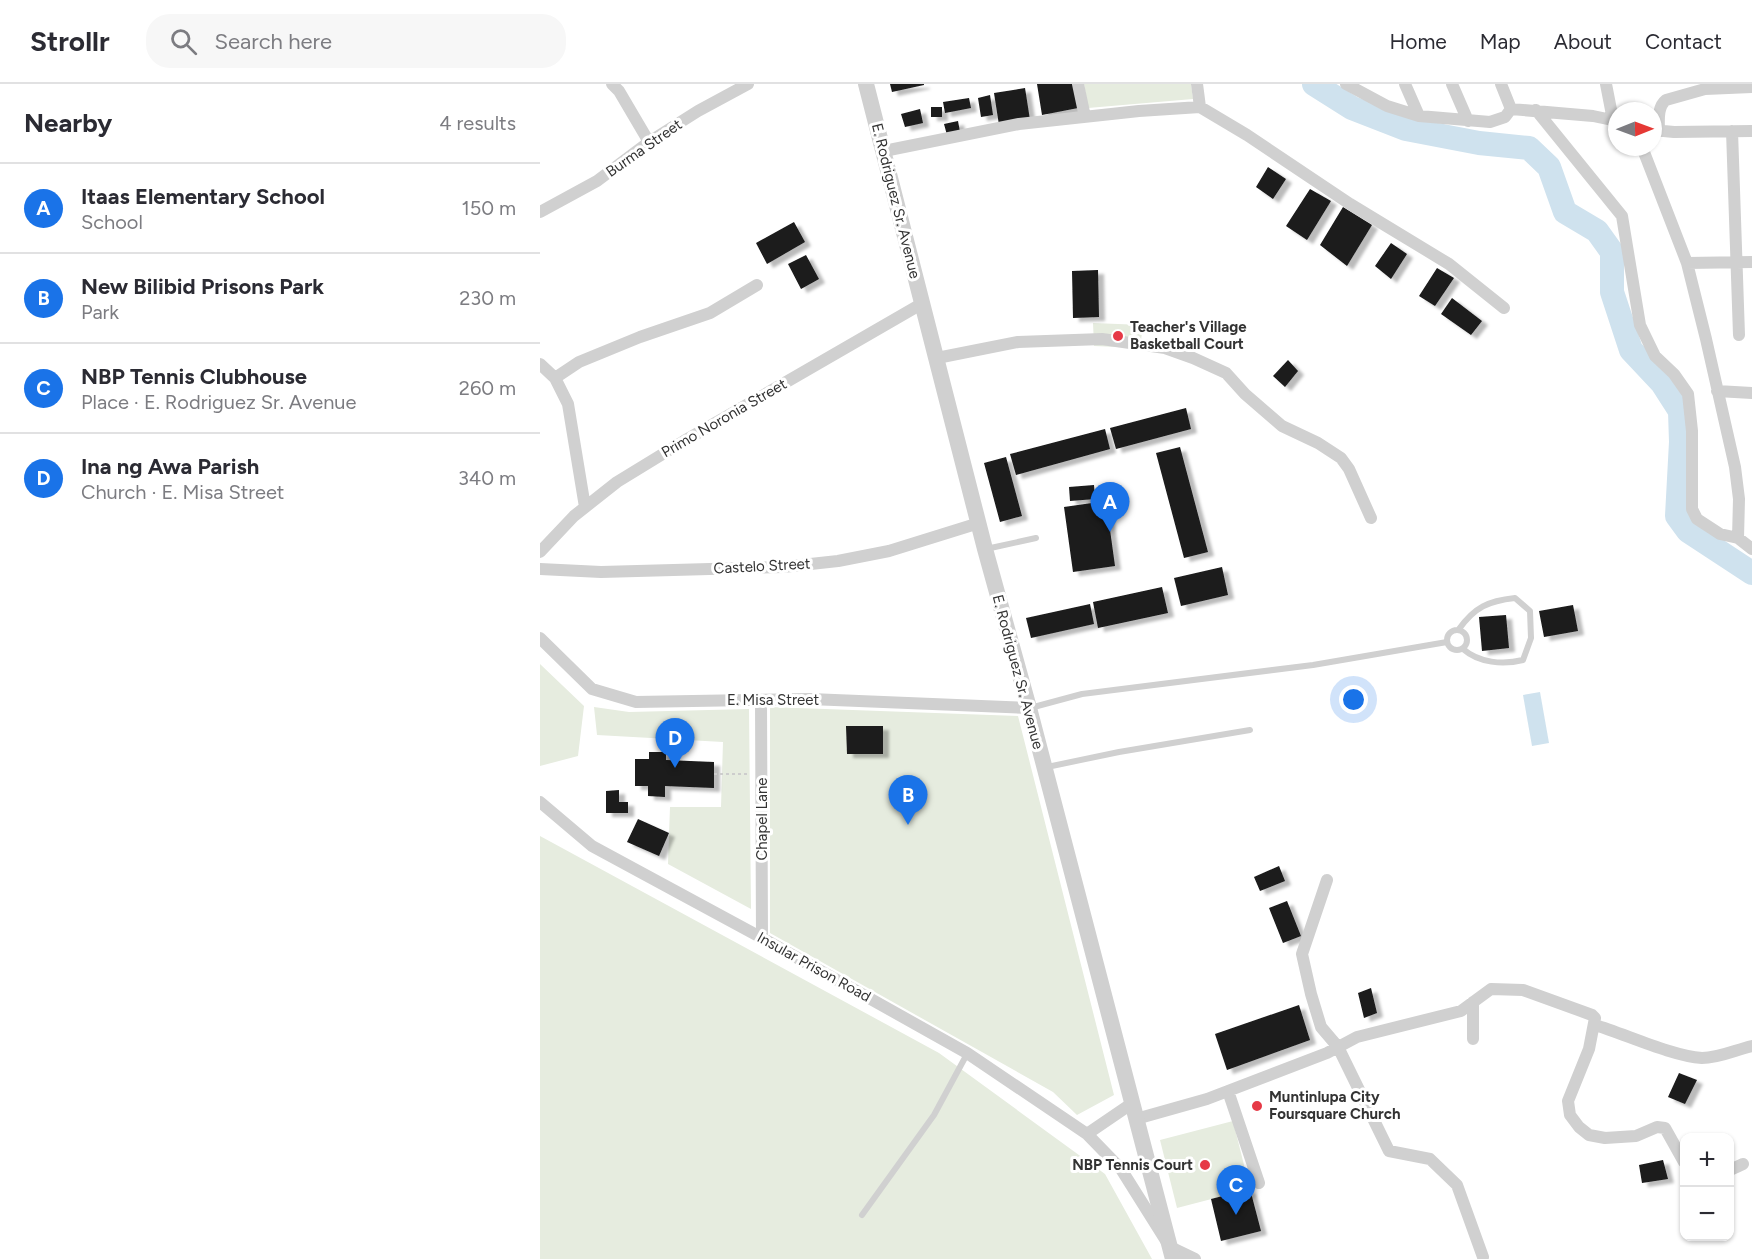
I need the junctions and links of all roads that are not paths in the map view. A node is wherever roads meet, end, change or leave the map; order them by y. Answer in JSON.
{"nodes":[{"id":1,"x":612,"y":84,"type":"edge"},
{"id":2,"x":748,"y":84,"type":"edge"},
{"id":3,"x":866,"y":84,"type":"edge"},
{"id":4,"x":1078,"y":84,"type":"edge"},
{"id":5,"x":1197,"y":84,"type":"edge"},
{"id":6,"x":1346,"y":84,"type":"edge"},
{"id":7,"x":1405,"y":84,"type":"edge"},
{"id":8,"x":1452,"y":84,"type":"edge"},
{"id":9,"x":1501,"y":84,"type":"edge"},
{"id":10,"x":1606,"y":84,"type":"edge"},
{"id":11,"x":1752,"y":87,"type":"edge"},
{"id":12,"x":1610,"y":102,"type":"edge"},
{"id":13,"x":1662,"y":102,"type":"edge"},
{"id":14,"x":1200,"y":107,"type":"junction"},
{"id":15,"x":1511,"y":109,"type":"junction"},
{"id":16,"x":1536,"y":110,"type":"junction"},
{"id":17,"x":1419,"y":116,"type":"junction"},
{"id":18,"x":1085,"y":117,"type":"junction"},
{"id":19,"x":1608,"y":119,"type":"edge"},
{"id":20,"x":1468,"y":121,"type":"junction"},
{"id":21,"x":1662,"y":131,"type":"edge"},
{"id":22,"x":1732,"y":131,"type":"junction"},
{"id":23,"x":1752,"y":131,"type":"edge"},
{"id":24,"x":649,"y":142,"type":"junction"},
{"id":25,"x":884,"y":151,"type":"junction"},
{"id":26,"x":1645,"y":156,"type":"edge"},
{"id":27,"x":540,"y":212,"type":"edge"},
{"id":28,"x":1737,"y":262,"type":"junction"},
{"id":29,"x":1752,"y":262,"type":"edge"},
{"id":30,"x":1687,"y":263,"type":"junction"},
{"id":31,"x":757,"y":285,"type":"dead end"},
{"id":32,"x":923,"y":303,"type":"junction"},
{"id":33,"x":1504,"y":308,"type":"dead end"},
{"id":34,"x":1739,"y":335,"type":"dead end"},
{"id":35,"x":937,"y":358,"type":"junction"},
{"id":36,"x":540,"y":364,"type":"edge"},
{"id":37,"x":555,"y":378,"type":"junction"},
{"id":38,"x":1717,"y":391,"type":"junction"},
{"id":39,"x":1752,"y":393,"type":"edge"},
{"id":40,"x":585,"y":507,"type":"junction"},
{"id":41,"x":1371,"y":518,"type":"dead end"},
{"id":42,"x":979,"y":523,"type":"junction"},
{"id":43,"x":1036,"y":538,"type":"dead end"},
{"id":44,"x":1738,"y":538,"type":"junction"},
{"id":45,"x":985,"y":549,"type":"junction"},
{"id":46,"x":1752,"y":549,"type":"edge"},
{"id":47,"x":540,"y":552,"type":"edge"},
{"id":48,"x":540,"y":569,"type":"edge"},
{"id":49,"x":1460,"y":629,"type":"junction"},
{"id":50,"x":540,"y":638,"type":"edge"},
{"id":51,"x":1447,"y":642,"type":"junction"},
{"id":52,"x":1463,"y":649,"type":"junction"},
{"id":53,"x":761,"y":700,"type":"junction"},
{"id":54,"x":1029,"y":708,"type":"junction"},
{"id":55,"x":1250,"y":730,"type":"dead end"},
{"id":56,"x":1044,"y":768,"type":"junction"},
{"id":57,"x":540,"y":802,"type":"edge"},
{"id":58,"x":1327,"y":880,"type":"dead end"},
{"id":59,"x":762,"y":938,"type":"junction"},
{"id":60,"x":1473,"y":1002,"type":"junction"},
{"id":61,"x":1595,"y":1025,"type":"junction"},
{"id":62,"x":1473,"y":1039,"type":"dead end"},
{"id":63,"x":1752,"y":1046,"type":"edge"},
{"id":64,"x":1338,"y":1047,"type":"junction"},
{"id":65,"x":968,"y":1053,"type":"junction"},
{"id":66,"x":1228,"y":1091,"type":"junction"},
{"id":67,"x":1134,"y":1111,"type":"junction"},
{"id":68,"x":1088,"y":1134,"type":"junction"},
{"id":69,"x":1680,"y":1155,"type":"edge"},
{"id":70,"x":1743,"y":1164,"type":"dead end"},
{"id":71,"x":1734,"y":1168,"type":"edge"},
{"id":72,"x":1259,"y":1183,"type":"dead end"},
{"id":73,"x":862,"y":1215,"type":"dead end"},
{"id":74,"x":1171,"y":1253,"type":"edge"},
{"id":75,"x":1483,"y":1257,"type":"dead end"},
{"id":76,"x":1195,"y":1259,"type":"edge"}],
"edges":[{"from":1,"to":24,"type":"street"},
{"from":2,"to":24,"type":"street","name":"Burma Street"},
{"from":3,"to":25,"type":"street","name":"E. Rodriguez Sr. Avenue"},
{"from":4,"to":18,"type":"street"},
{"from":5,"to":14,"type":"street"},
{"from":6,"to":17,"type":"street"},
{"from":7,"to":17,"type":"street"},
{"from":8,"to":20,"type":"street"},
{"from":9,"to":15,"type":"street"},
{"from":10,"to":12,"type":"street"},
{"from":11,"to":13,"type":"street"},
{"from":14,"to":18,"type":"street"},
{"from":14,"to":33,"type":"street"},
{"from":15,"to":16,"type":"street"},
{"from":15,"to":20,"type":"street"},
{"from":16,"to":19,"type":"street"},
{"from":16,"to":44,"type":"street"},
{"from":17,"to":20,"type":"street"},
{"from":18,"to":25,"type":"street"},
{"from":21,"to":22,"type":"street"},
{"from":22,"to":23,"type":"street"},
{"from":22,"to":28,"type":"street"},
{"from":24,"to":27,"type":"street","name":"Burma Street"},
{"from":25,"to":32,"type":"street","name":"E. Rodriguez Sr. Avenue"},
{"from":26,"to":30,"type":"street"},
{"from":28,"to":29,"type":"street"},
{"from":28,"to":30,"type":"street"},
{"from":28,"to":34,"type":"street"},
{"from":30,"to":38,"type":"street"},
{"from":31,"to":37,"type":"street"},
{"from":32,"to":35,"type":"street","name":"E. Rodriguez Sr. Avenue"},
{"from":32,"to":40,"type":"street","name":"Primo Noronia Street"},
{"from":35,"to":41,"type":"street"},
{"from":35,"to":42,"type":"street","name":"E. Rodriguez Sr. Avenue"},
{"from":36,"to":37,"type":"street"},
{"from":37,"to":40,"type":"street"},
{"from":38,"to":39,"type":"street"},
{"from":38,"to":44,"type":"street"},
{"from":40,"to":47,"type":"street","name":"Primo Noronia Street"},
{"from":42,"to":45,"type":"street","name":"E. Rodriguez Sr. Avenue"},
{"from":42,"to":48,"type":"street","name":"Castelo Street"},
{"from":43,"to":45,"type":"lane"},
{"from":44,"to":46,"type":"street"},
{"from":45,"to":54,"type":"street","name":"E. Rodriguez Sr. Avenue"},
{"from":49,"to":51,"type":"lane"},
{"from":49,"to":52,"type":"lane"},
{"from":49,"to":52,"type":"lane"},
{"from":50,"to":53,"type":"street","name":"E. Misa Street"},
{"from":51,"to":52,"type":"lane"},
{"from":51,"to":54,"type":"lane"},
{"from":53,"to":54,"type":"street","name":"E. Misa Street"},
{"from":53,"to":59,"type":"street","name":"Chapel Lane"},
{"from":54,"to":56,"type":"street","name":"E. Rodriguez Sr. Avenue"},
{"from":55,"to":56,"type":"lane"},
{"from":56,"to":67,"type":"street","name":"E. Rodriguez Sr. Avenue"},
{"from":57,"to":59,"type":"street","name":"Insular Prison Road"},
{"from":58,"to":64,"type":"street"},
{"from":59,"to":65,"type":"street","name":"Insular Prison Road"},
{"from":60,"to":61,"type":"street"},
{"from":60,"to":62,"type":"street"},
{"from":60,"to":64,"type":"street"},
{"from":61,"to":63,"type":"street"},
{"from":61,"to":69,"type":"street"},
{"from":64,"to":66,"type":"street"},
{"from":64,"to":75,"type":"street"},
{"from":65,"to":68,"type":"street","name":"Insular Prison Road"},
{"from":65,"to":73,"type":"lane"},
{"from":66,"to":67,"type":"street"},
{"from":66,"to":72,"type":"street"},
{"from":67,"to":68,"type":"street"},
{"from":67,"to":74,"type":"street","name":"E. Rodriguez Sr. Avenue"},
{"from":68,"to":74,"type":"street","name":"Insular Prison Road"},
{"from":70,"to":71,"type":"street"},
{"from":74,"to":76,"type":"street"}]}
